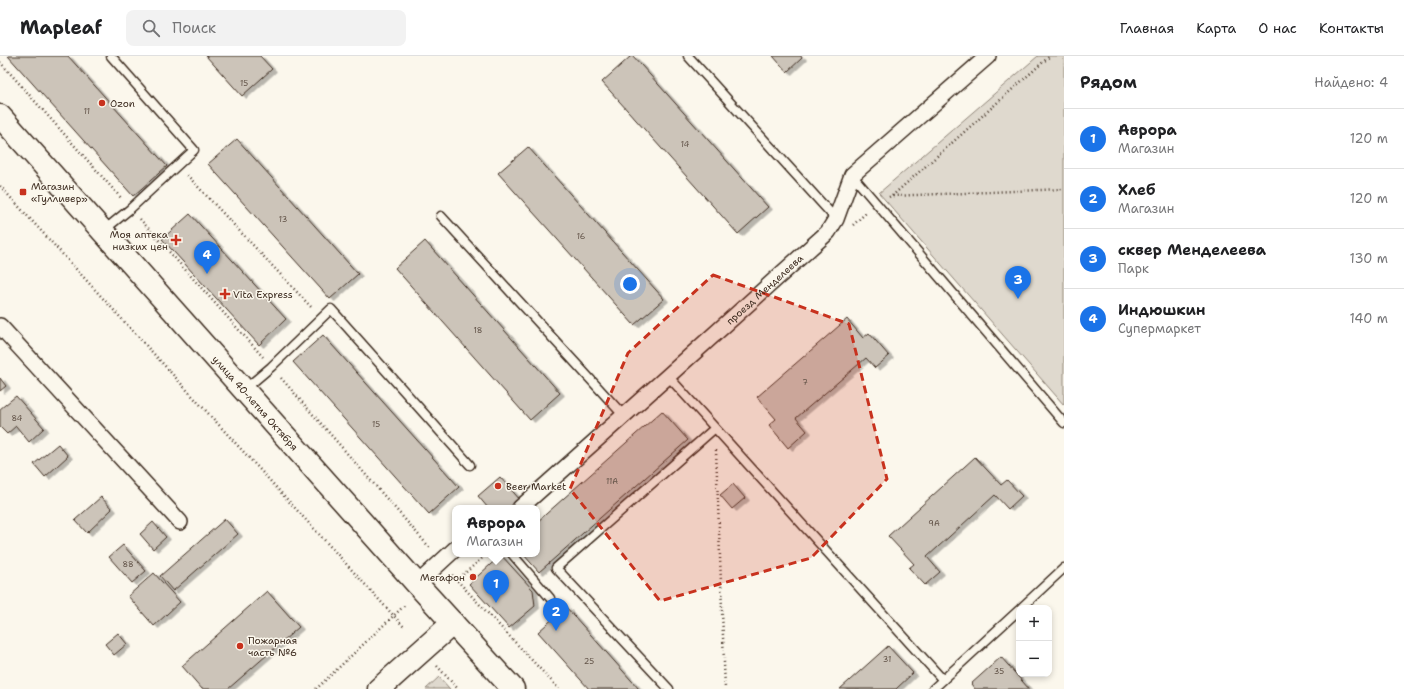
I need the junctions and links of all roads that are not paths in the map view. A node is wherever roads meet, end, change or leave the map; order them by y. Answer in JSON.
{"nodes":[{"id":1,"x":111,"y":56,"type":"edge"},
{"id":2,"x":688,"y":56,"type":"edge"},
{"id":3,"x":988,"y":56,"type":"edge"},
{"id":4,"x":0,"y":116,"type":"edge"},
{"id":5,"x":852,"y":175,"type":"junction"},
{"id":6,"x":441,"y":216,"type":"dead end"},
{"id":7,"x":836,"y":219,"type":"junction"},
{"id":8,"x":103,"y":231,"type":"junction"},
{"id":9,"x":0,"y":326,"type":"edge"},
{"id":10,"x":668,"y":376,"type":"junction"},
{"id":11,"x":244,"y":390,"type":"junction"},
{"id":12,"x":624,"y":416,"type":"junction"},
{"id":13,"x":1064,"y":423,"type":"edge"},
{"id":14,"x":715,"y":428,"type":"junction"},
{"id":15,"x":470,"y":466,"type":"dead end"},
{"id":16,"x":523,"y":505,"type":"edge"},
{"id":17,"x":180,"y":522,"type":"dead end"},
{"id":18,"x":452,"y":552,"type":"edge"},
{"id":19,"x":515,"y":557,"type":"edge"},
{"id":20,"x":1064,"y":568,"type":"edge"},
{"id":21,"x":417,"y":584,"type":"junction"},
{"id":22,"x":550,"y":598,"type":"dead end"},
{"id":23,"x":1024,"y":605,"type":"edge"},
{"id":24,"x":1016,"y":613,"type":"edge"},
{"id":25,"x":453,"y":623,"type":"junction"},
{"id":26,"x":943,"y":680,"type":"junction"},
{"id":27,"x":379,"y":689,"type":"edge"},
{"id":28,"x":513,"y":689,"type":"edge"},
{"id":29,"x":669,"y":689,"type":"edge"},
{"id":30,"x":933,"y":689,"type":"edge"}],
"edges":[{"from":1,"to":8,"type":"lane"},
{"from":2,"to":7,"type":"lane"},
{"from":3,"to":5,"type":"street","name":"проезд Менделеева"},
{"from":4,"to":8,"type":"main road","name":"улица 40-летия Октября"},
{"from":5,"to":7,"type":"street","name":"проезд Менделеева"},
{"from":5,"to":13,"type":"lane"},
{"from":6,"to":12,"type":"lane"},
{"from":7,"to":10,"type":"street","name":"проезд Менделеева"},
{"from":8,"to":11,"type":"main road","name":"улица 40-летия Октября"},
{"from":9,"to":17,"type":"street"},
{"from":10,"to":12,"type":"street","name":"проезд Менделеева"},
{"from":10,"to":14,"type":"lane"},
{"from":11,"to":15,"type":"lane"},
{"from":11,"to":21,"type":"main road","name":"улица 40-летия Октября"},
{"from":12,"to":16,"type":"street","name":"проезд Менделеева"},
{"from":14,"to":26,"type":"lane"},
{"from":14,"to":29,"type":"lane"},
{"from":18,"to":21,"type":"street"},
{"from":19,"to":22,"type":"lane"},
{"from":20,"to":23,"type":"lane"},
{"from":21,"to":25,"type":"main road","name":"улица 40-летия Октября"},
{"from":24,"to":26,"type":"lane"},
{"from":25,"to":27,"type":"main road"},
{"from":25,"to":28,"type":"main road","name":"улица 40-летия Октября"},
{"from":26,"to":30,"type":"lane"}]}
